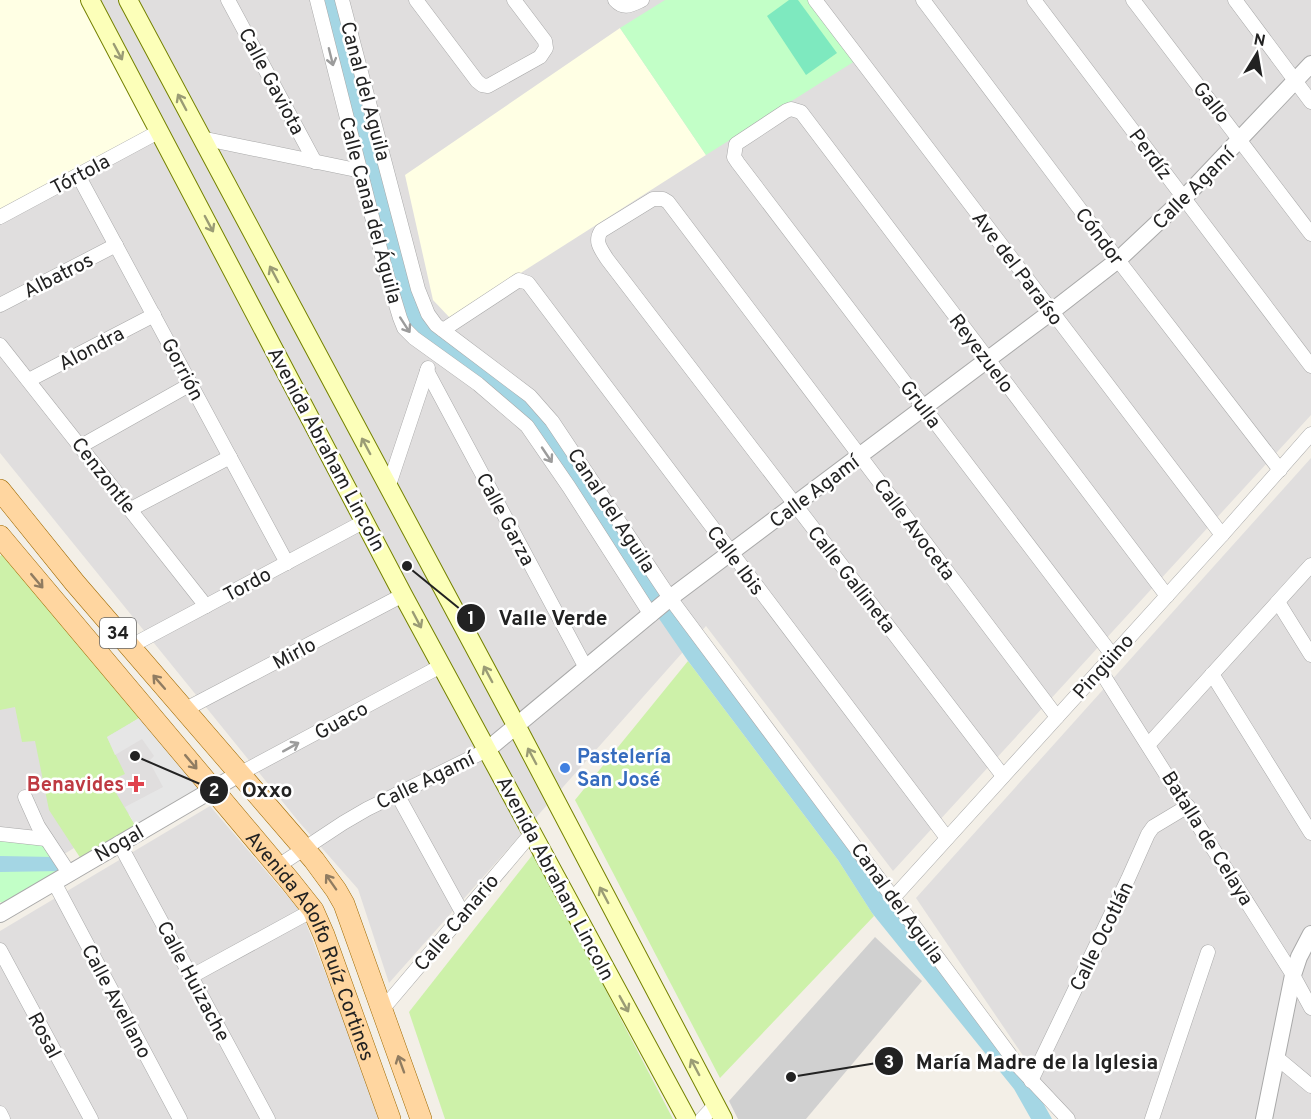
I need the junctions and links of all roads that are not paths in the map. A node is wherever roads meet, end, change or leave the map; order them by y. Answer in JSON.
{"nodes":[{"id":1,"x":90,"y":0,"type":"edge"},
{"id":2,"x":128,"y":0,"type":"edge"},
{"id":3,"x":228,"y":0,"type":"edge"},
{"id":4,"x":317,"y":0,"type":"edge"},
{"id":5,"x":342,"y":0,"type":"edge"},
{"id":6,"x":416,"y":0,"type":"edge"},
{"id":7,"x":513,"y":0,"type":"edge"},
{"id":8,"x":615,"y":0,"type":"edge"},
{"id":9,"x":642,"y":0,"type":"edge"},
{"id":10,"x":815,"y":0,"type":"edge"},
{"id":11,"x":923,"y":0,"type":"edge"},
{"id":12,"x":1034,"y":0,"type":"edge"},
{"id":13,"x":1133,"y":0,"type":"edge"},
{"id":14,"x":1235,"y":0,"type":"edge"},
{"id":15,"x":1311,"y":64,"type":"edge"},
{"id":16,"x":1295,"y":81,"type":"junction"},
{"id":17,"x":1311,"y":102,"type":"edge"},
{"id":18,"x":160,"y":131,"type":"junction"},
{"id":19,"x":201,"y":138,"type":"junction"},
{"id":20,"x":1241,"y":139,"type":"junction"},
{"id":21,"x":734,"y":151,"type":"joint"},
{"id":22,"x":315,"y":162,"type":"junction"},
{"id":23,"x":361,"y":171,"type":"junction"},
{"id":24,"x":78,"y":175,"type":"junction"},
{"id":25,"x":1184,"y":198,"type":"junction"},
{"id":26,"x":0,"y":217,"type":"edge"},
{"id":27,"x":1311,"y":234,"type":"edge"},
{"id":28,"x":598,"y":236,"type":"joint"},
{"id":29,"x":116,"y":245,"type":"junction"},
{"id":30,"x":1118,"y":260,"type":"junction"},
{"id":31,"x":0,"y":305,"type":"edge"},
{"id":32,"x":1051,"y":312,"type":"junction"},
{"id":33,"x":154,"y":315,"type":"junction"},
{"id":34,"x":443,"y":330,"type":"junction"},
{"id":35,"x":0,"y":345,"type":"edge"},
{"id":36,"x":434,"y":352,"type":"junction"},
{"id":37,"x":987,"y":360,"type":"junction"},
{"id":38,"x":1311,"y":366,"type":"edge"},
{"id":39,"x":427,"y":371,"type":"junction"},
{"id":40,"x":29,"y":380,"type":"junction"},
{"id":41,"x":191,"y":384,"type":"junction"},
{"id":42,"x":924,"y":408,"type":"junction"},
{"id":43,"x":1311,"y":434,"type":"edge"},
{"id":44,"x":81,"y":446,"type":"junction"},
{"id":45,"x":230,"y":456,"type":"junction"},
{"id":46,"x":860,"y":456,"type":"junction"},
{"id":47,"x":1280,"y":470,"type":"junction"},
{"id":48,"x":388,"y":488,"type":"junction"},
{"id":49,"x":4,"y":500,"type":"edge"},
{"id":50,"x":794,"y":505,"type":"junction"},
{"id":51,"x":131,"y":509,"type":"junction"},
{"id":52,"x":365,"y":521,"type":"junction"},
{"id":53,"x":0,"y":534,"type":"edge"},
{"id":54,"x":1222,"y":535,"type":"junction"},
{"id":55,"x":731,"y":553,"type":"junction"},
{"id":56,"x":287,"y":562,"type":"junction"},
{"id":57,"x":1311,"y":565,"type":"edge"},
{"id":58,"x":75,"y":583,"type":"junction"},
{"id":59,"x":403,"y":595,"type":"junction"},
{"id":60,"x":1167,"y":596,"type":"junction"},
{"id":61,"x":1278,"y":602,"type":"junction"},
{"id":62,"x":206,"y":606,"type":"junction"},
{"id":63,"x":660,"y":606,"type":"junction"},
{"id":64,"x":129,"y":647,"type":"junction"},
{"id":65,"x":1311,"y":655,"type":"edge"},
{"id":66,"x":1113,"y":656,"type":"junction"},
{"id":67,"x":441,"y":666,"type":"junction"},
{"id":68,"x":586,"y":668,"type":"junction"},
{"id":69,"x":1100,"y":670,"type":"junction"},
{"id":70,"x":1212,"y":674,"type":"junction"},
{"id":71,"x":184,"y":710,"type":"junction"},
{"id":72,"x":1057,"y":717,"type":"junction"},
{"id":73,"x":516,"y":725,"type":"junction"},
{"id":74,"x":1149,"y":744,"type":"junction"},
{"id":75,"x":487,"y":750,"type":"junction"},
{"id":76,"x":239,"y":774,"type":"junction"},
{"id":77,"x":1003,"y":776,"type":"junction"},
{"id":78,"x":213,"y":789,"type":"junction"},
{"id":79,"x":397,"y":794,"type":"junction"},
{"id":80,"x":25,"y":797,"type":"dead end"},
{"id":81,"x":1188,"y":806,"type":"junction"},
{"id":82,"x":1311,"y":833,"type":"edge"},
{"id":83,"x":0,"y":834,"type":"edge"},
{"id":84,"x":531,"y":834,"type":"junction"},
{"id":85,"x":46,"y":838,"type":"junction"},
{"id":86,"x":947,"y":838,"type":"junction"},
{"id":87,"x":119,"y":843,"type":"junction"},
{"id":88,"x":304,"y":849,"type":"junction"},
{"id":89,"x":278,"y":866,"type":"junction"},
{"id":90,"x":69,"y":873,"type":"junction"},
{"id":91,"x":54,"y":882,"type":"junction"},
{"id":92,"x":894,"y":897,"type":"junction"},
{"id":93,"x":4,"y":907,"type":"edge"},
{"id":94,"x":313,"y":910,"type":"junction"},
{"id":95,"x":463,"y":914,"type":"junction"},
{"id":96,"x":1311,"y":934,"type":"edge"},
{"id":97,"x":0,"y":950,"type":"edge"},
{"id":98,"x":1208,"y":952,"type":"dead end"},
{"id":99,"x":1293,"y":975,"type":"junction"},
{"id":100,"x":192,"y":976,"type":"junction"},
{"id":101,"x":1311,"y":1008,"type":"edge"},
{"id":102,"x":381,"y":1011,"type":"junction"},
{"id":103,"x":1276,"y":1057,"type":"junction"},
{"id":104,"x":1031,"y":1081,"type":"junction"},
{"id":105,"x":1311,"y":1086,"type":"edge"},
{"id":106,"x":719,"y":1112,"type":"edge"},
{"id":107,"x":0,"y":1113,"type":"edge"},
{"id":108,"x":3,"y":1119,"type":"edge"},
{"id":109,"x":91,"y":1119,"type":"edge"},
{"id":110,"x":180,"y":1119,"type":"edge"},
{"id":111,"x":268,"y":1119,"type":"edge"},
{"id":112,"x":390,"y":1119,"type":"edge"},
{"id":113,"x":421,"y":1119,"type":"edge"},
{"id":114,"x":687,"y":1119,"type":"edge"},
{"id":115,"x":702,"y":1119,"type":"edge"},
{"id":116,"x":1068,"y":1119,"type":"edge"},
{"id":117,"x":1152,"y":1119,"type":"edge"},
{"id":118,"x":1264,"y":1119,"type":"edge"}],
"edges":[{"from":1,"to":18,"type":"main road","name":"Avenida Abraham Lincoln","one_way":true},
{"from":19,"to":2,"type":"main road","one_way":true},
{"from":3,"to":22,"type":"street","name":"Calle Gaviota"},
{"from":4,"to":23,"type":"street","name":"Calle Canal del Águila","one_way":true},
{"from":5,"to":34,"type":"street","name":"Canal del Aguila"},
{"from":6,"to":7,"type":"street"},
{"from":8,"to":9,"type":"street"},
{"from":10,"to":32,"type":"street","name":"Ave del Paraíso"},
{"from":11,"to":30,"type":"street","name":"Cóndor"},
{"from":12,"to":25,"type":"street","name":"Perdíz"},
{"from":13,"to":20,"type":"street","name":"Gallo"},
{"from":14,"to":16,"type":"street"},
{"from":15,"to":16,"type":"street","name":"Calle Agamí"},
{"from":16,"to":17,"type":"street"},
{"from":16,"to":20,"type":"street","name":"Calle Agamí"},
{"from":18,"to":24,"type":"street","name":"Tórtola"},
{"from":18,"to":52,"type":"main road","name":"Avenida Abraham Lincoln","one_way":true},
{"from":19,"to":22,"type":"street"},
{"from":48,"to":19,"type":"main road","one_way":true},
{"from":20,"to":25,"type":"street","name":"Calle Agamí"},
{"from":20,"to":27,"type":"street","name":"Gallo"},
{"from":21,"to":37,"type":"street","name":"Reyezuelo"},
{"from":21,"to":42,"type":"street","name":"Grulla"},
{"from":22,"to":23,"type":"street"},
{"from":23,"to":36,"type":"street","name":"Calle Canal del Águila","one_way":true},
{"from":24,"to":26,"type":"street","name":"Tórtola"},
{"from":24,"to":29,"type":"street","name":"Gorrión"},
{"from":25,"to":30,"type":"street","name":"Calle Agamí"},
{"from":25,"to":38,"type":"street","name":"Perdíz"},
{"from":28,"to":46,"type":"street","name":"Calle Avoceta"},
{"from":28,"to":50,"type":"street","name":"Calle Gallineta"},
{"from":29,"to":31,"type":"street","name":"Albatros"},
{"from":29,"to":33,"type":"street","name":"Gorrión"},
{"from":30,"to":32,"type":"street","name":"Calle Agamí"},
{"from":30,"to":47,"type":"street","name":"Cóndor"},
{"from":32,"to":37,"type":"street","name":"Calle Agamí"},
{"from":32,"to":54,"type":"street","name":"Ave del Paraíso"},
{"from":33,"to":40,"type":"street","name":"Alondra"},
{"from":33,"to":41,"type":"street","name":"Gorrión"},
{"from":34,"to":55,"type":"street","name":"Calle Ibis"},
{"from":34,"to":63,"type":"street","name":"Canal del Aguila"},
{"from":35,"to":40,"type":"street","name":"Cenzontle"},
{"from":36,"to":39,"type":"street"},
{"from":36,"to":63,"type":"street","name":"Calle Canal del Águila","one_way":true},
{"from":37,"to":42,"type":"street","name":"Calle Agamí"},
{"from":37,"to":60,"type":"street","name":"Reyezuelo"},
{"from":39,"to":48,"type":"street"},
{"from":39,"to":68,"type":"street","name":"Calle Garza"},
{"from":40,"to":44,"type":"street","name":"Cenzontle"},
{"from":41,"to":44,"type":"street"},
{"from":41,"to":45,"type":"street","name":"Gorrión"},
{"from":42,"to":46,"type":"street","name":"Calle Agamí"},
{"from":42,"to":66,"type":"street","name":"Grulla"},
{"from":43,"to":47,"type":"street","name":"Pingüino"},
{"from":44,"to":51,"type":"street","name":"Cenzontle"},
{"from":45,"to":51,"type":"street"},
{"from":45,"to":56,"type":"street","name":"Gorrión"},
{"from":46,"to":50,"type":"street","name":"Calle Agamí"},
{"from":46,"to":72,"type":"street","name":"Calle Avoceta"},
{"from":47,"to":54,"type":"street","name":"Pingüino"},
{"from":73,"to":48,"type":"main road","one_way":true},
{"from":49,"to":58,"type":"main road","name":"Avenida Adolfo Ruíz Cortines","number":"34"},
{"from":50,"to":55,"type":"street","name":"Calle Agamí"},
{"from":50,"to":77,"type":"street","name":"Calle Gallineta"},
{"from":51,"to":62,"type":"street","name":"Cenzontle"},
{"from":52,"to":56,"type":"street","name":"Tordo"},
{"from":52,"to":59,"type":"main road","name":"Avenida Abraham Lincoln"},
{"from":53,"to":58,"type":"main road"},
{"from":53,"to":78,"type":"main road","name":"Avenida Adolfo Ruíz Cortines","number":"34","one_way":true},
{"from":54,"to":60,"type":"street","name":"Pingüino"},
{"from":55,"to":63,"type":"street","name":"Calle Agamí"},
{"from":55,"to":86,"type":"street","name":"Calle Ibis"},
{"from":56,"to":62,"type":"street","name":"Tordo"},
{"from":57,"to":61,"type":"street"},
{"from":58,"to":64,"type":"main road","name":"Avenida Adolfo Ruíz Cortines","number":"34"},
{"from":59,"to":67,"type":"main road","name":"Avenida Abraham Lincoln","one_way":true},
{"from":59,"to":71,"type":"street","name":"Mirlo"},
{"from":60,"to":66,"type":"street","name":"Pingüino"},
{"from":61,"to":65,"type":"street"},
{"from":61,"to":70,"type":"street"},
{"from":62,"to":64,"type":"street","name":"Tordo"},
{"from":63,"to":68,"type":"street","name":"Calle Agamí"},
{"from":63,"to":92,"type":"street","name":"Canal del Aguila"},
{"from":71,"to":64,"type":"main road","name":"Avenida Adolfo Ruíz Cortines","number":"34","one_way":true},
{"from":66,"to":69,"type":"street","name":"Pingüino"},
{"from":67,"to":75,"type":"main road","name":"Avenida Abraham Lincoln"},
{"from":76,"to":67,"type":"street","name":"Guaco","one_way":true},
{"from":68,"to":73,"type":"street","name":"Calle Agamí"},
{"from":69,"to":72,"type":"street","name":"Pingüino"},
{"from":69,"to":74,"type":"street","name":"Batalla de Celaya"},
{"from":70,"to":74,"type":"street"},
{"from":70,"to":82,"type":"street"},
{"from":71,"to":76,"type":"main road","name":"Avenida Adolfo Ruíz Cortines","number":"34"},
{"from":72,"to":77,"type":"street","name":"Pingüino"},
{"from":73,"to":75,"type":"street","name":"Calle Agamí"},
{"from":106,"to":73,"type":"main road","one_way":true},
{"from":74,"to":81,"type":"street","name":"Batalla de Celaya"},
{"from":75,"to":79,"type":"street","name":"Calle Agamí"},
{"from":75,"to":84,"type":"main road","name":"Avenida Abraham Lincoln"},
{"from":76,"to":78,"type":"street","name":"Nogal"},
{"from":76,"to":88,"type":"main road","name":"Avenida Adolfo Ruíz Cortines","number":"34"},
{"from":77,"to":86,"type":"street","name":"Pingüino"},
{"from":78,"to":87,"type":"street","name":"Nogal"},
{"from":78,"to":89,"type":"main road","name":"Avenida Adolfo Ruíz Cortines","number":"34"},
{"from":79,"to":88,"type":"street","name":"Calle Agamí"},
{"from":79,"to":95,"type":"street"},
{"from":80,"to":85,"type":"street"},
{"from":81,"to":99,"type":"street","name":"Batalla de Celaya"},
{"from":81,"to":104,"type":"street","name":"Calle Ocotlán"},
{"from":83,"to":85,"type":"street"},
{"from":84,"to":95,"type":"street","name":"Calle Canario"},
{"from":84,"to":114,"type":"main road","name":"Avenida Abraham Lincoln","one_way":true},
{"from":85,"to":90,"type":"street"},
{"from":86,"to":92,"type":"street","name":"Pingüino"},
{"from":87,"to":90,"type":"street","name":"Nogal"},
{"from":87,"to":100,"type":"street","name":"Calle Huizache"},
{"from":88,"to":89,"type":"street","name":"Calle Agamí"},
{"from":102,"to":88,"type":"main road","number":"34","one_way":true},
{"from":89,"to":94,"type":"main road","name":"Avenida Adolfo Ruíz Cortines","number":"34"},
{"from":90,"to":91,"type":"street","name":"Nogal"},
{"from":91,"to":93,"type":"street","name":"Nogal"},
{"from":91,"to":110,"type":"street","name":"Calle Avellano"},
{"from":92,"to":104,"type":"street","name":"Canal del Aguila"},
{"from":94,"to":100,"type":"street"},
{"from":94,"to":112,"type":"main road","name":"Avenida Adolfo Ruíz Cortines","number":"34"},
{"from":95,"to":102,"type":"street","name":"Calle Canario"},
{"from":96,"to":99,"type":"street"},
{"from":97,"to":109,"type":"street","name":"Rosal"},
{"from":98,"to":117,"type":"street"},
{"from":99,"to":101,"type":"street","name":"Batalla de Celaya"},
{"from":99,"to":103,"type":"street"},
{"from":100,"to":111,"type":"street","name":"Calle Huizache"},
{"from":113,"to":102,"type":"main road","number":"34","one_way":true},
{"from":103,"to":105,"type":"street"},
{"from":103,"to":118,"type":"street"},
{"from":104,"to":116,"type":"street","name":"Canal del Aguila"},
{"from":106,"to":115,"type":"street"},
{"from":107,"to":108,"type":"street"}]}
